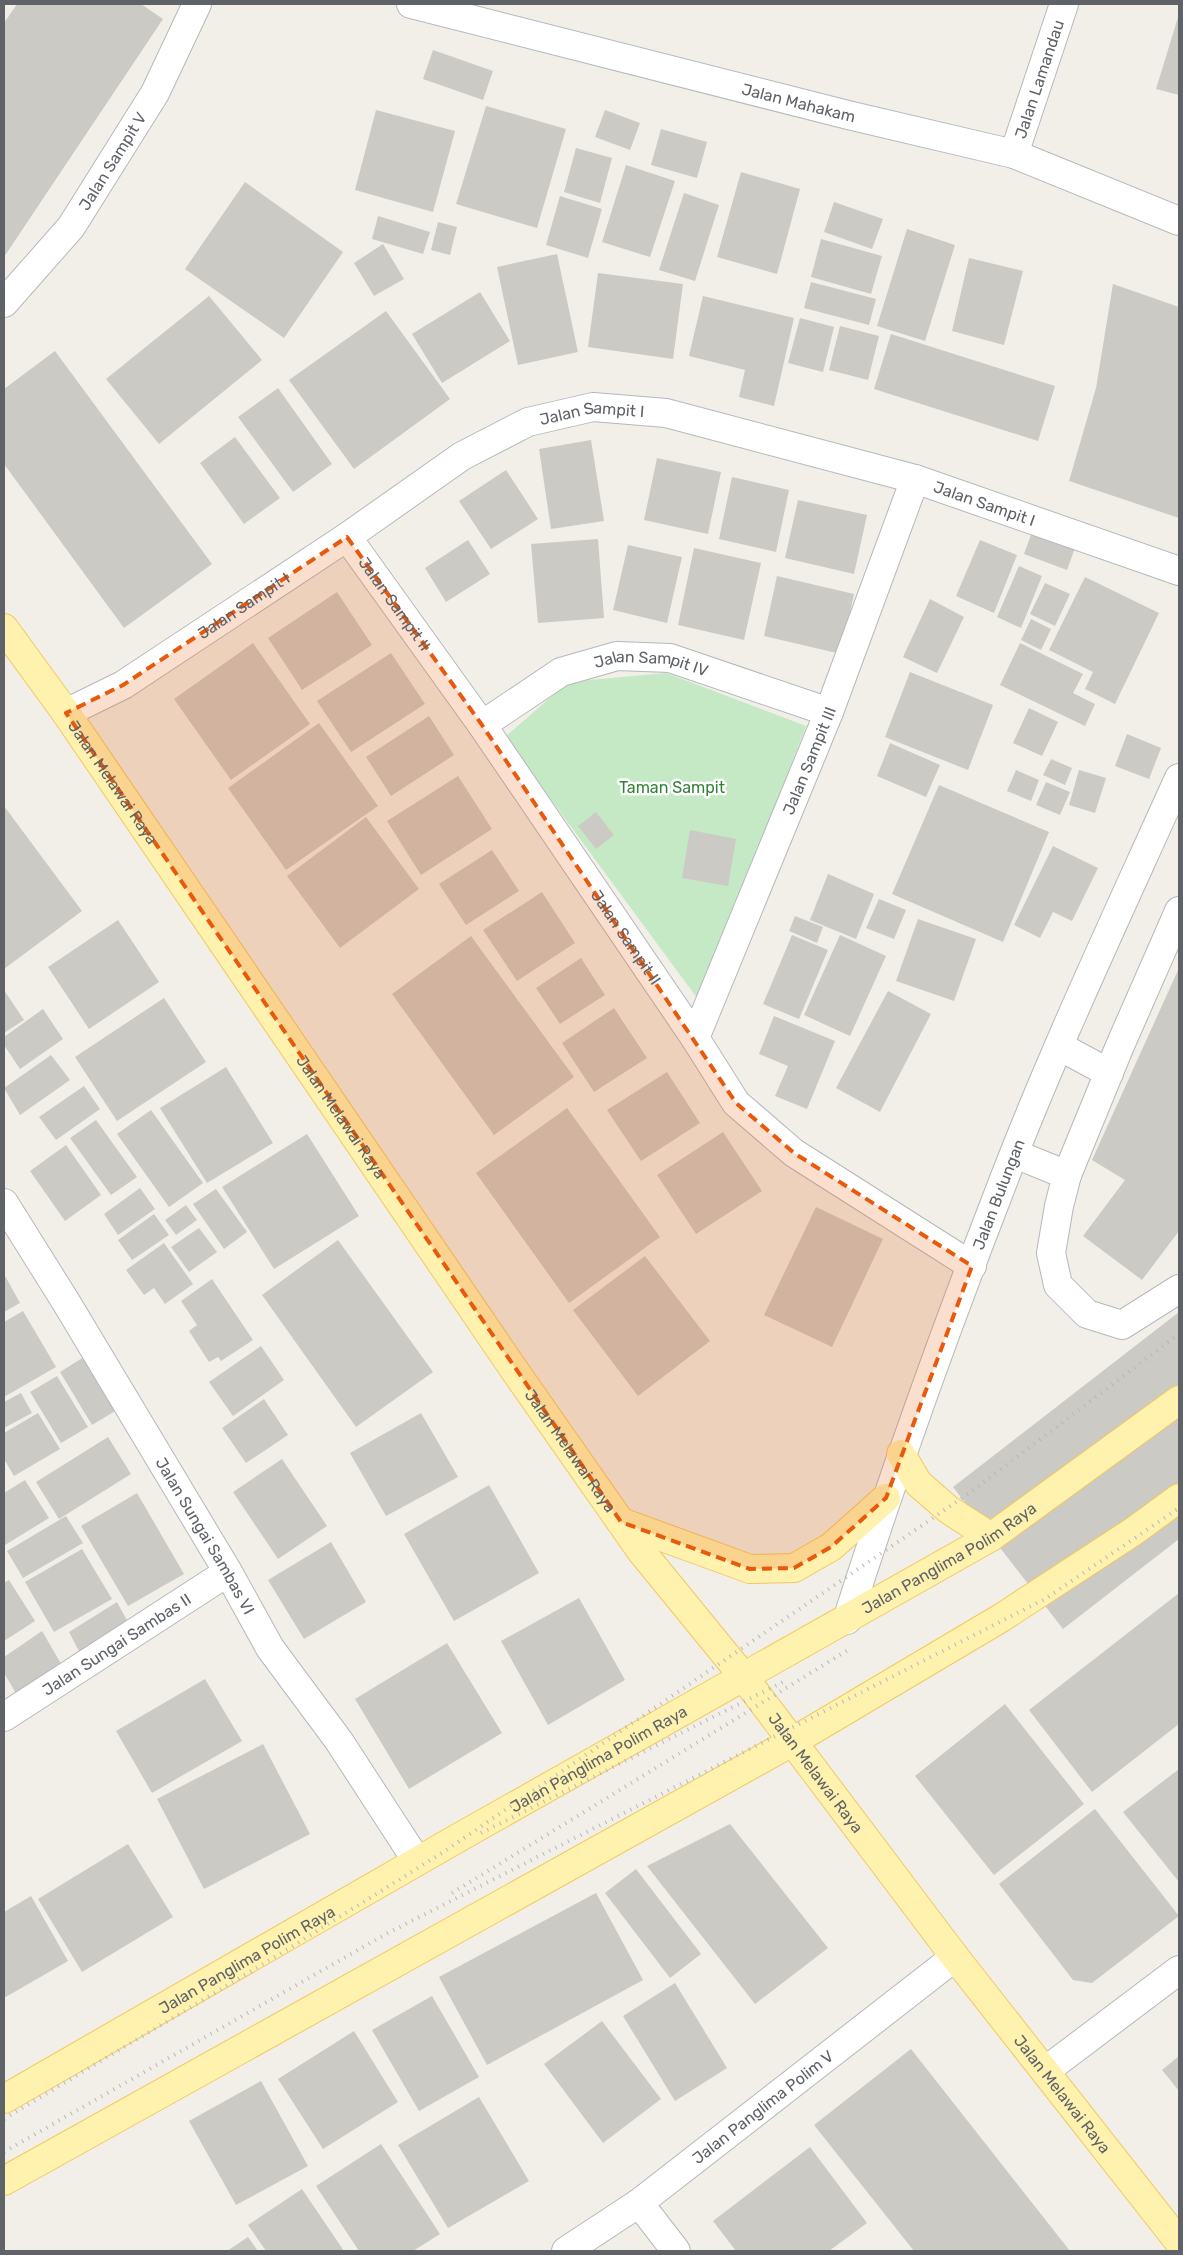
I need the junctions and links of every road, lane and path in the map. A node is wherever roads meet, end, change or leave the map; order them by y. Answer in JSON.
{"nodes":[{"id":1,"x":196,"y":4,"type":"edge"},
{"id":2,"x":411,"y":4,"type":"edge"},
{"id":3,"x":1064,"y":4,"type":"edge"},
{"id":4,"x":1014,"y":154,"type":"junction"},
{"id":5,"x":1179,"y":221,"type":"edge"},
{"id":6,"x":4,"y":303,"type":"edge"},
{"id":7,"x":915,"y":479,"type":"junction"},
{"id":8,"x":347,"y":537,"type":"junction"},
{"id":9,"x":1179,"y":571,"type":"edge"},
{"id":10,"x":4,"y":628,"type":"edge"},
{"id":11,"x":829,"y":712,"type":"junction"},
{"id":12,"x":66,"y":713,"type":"junction"},
{"id":13,"x":482,"y":725,"type":"junction"},
{"id":14,"x":1179,"y":778,"type":"edge"},
{"id":15,"x":1179,"y":912,"type":"edge"},
{"id":16,"x":695,"y":1038,"type":"junction"},
{"id":17,"x":1059,"y":1046,"type":"junction"},
{"id":18,"x":1109,"y":1073,"type":"junction"},
{"id":19,"x":1015,"y":1154,"type":"junction"},
{"id":20,"x":1067,"y":1175,"type":"junction"},
{"id":21,"x":4,"y":1203,"type":"edge"},
{"id":22,"x":972,"y":1266,"type":"junction"},
{"id":23,"x":1179,"y":1289,"type":"edge"},
{"id":24,"x":1179,"y":1400,"type":"edge"},
{"id":25,"x":901,"y":1454,"type":"junction"},
{"id":26,"x":886,"y":1498,"type":"junction"},
{"id":27,"x":1179,"y":1498,"type":"edge"},
{"id":28,"x":621,"y":1522,"type":"junction"},
{"id":29,"x":991,"y":1537,"type":"junction"},
{"id":30,"x":228,"y":1572,"type":"junction"},
{"id":31,"x":847,"y":1620,"type":"junction"},
{"id":32,"x":743,"y":1676,"type":"junction"},
{"id":33,"x":4,"y":1717,"type":"edge"},
{"id":34,"x":792,"y":1742,"type":"junction"},
{"id":35,"x":417,"y":1861,"type":"junction"},
{"id":36,"x":955,"y":1958,"type":"junction"},
{"id":37,"x":1179,"y":1970,"type":"edge"},
{"id":38,"x":1045,"y":2071,"type":"junction"},
{"id":39,"x":4,"y":2099,"type":"edge"},
{"id":40,"x":4,"y":2181,"type":"edge"},
{"id":41,"x":639,"y":2203,"type":"junction"},
{"id":42,"x":1179,"y":2242,"type":"edge"},
{"id":43,"x":566,"y":2251,"type":"edge"},
{"id":44,"x":676,"y":2251,"type":"edge"}],
"edges":[{"from":1,"to":6,"type":"street","name":"Jalan Sampit V"},
{"from":2,"to":4,"type":"street","name":"Jalan Mahakam"},
{"from":3,"to":4,"type":"street","name":"Jalan Lamandau"},
{"from":4,"to":5,"type":"street","name":"Jalan Mahakam"},
{"from":7,"to":8,"type":"street","name":"Jalan Sampit I"},
{"from":7,"to":9,"type":"street","name":"Jalan Sampit I"},
{"from":7,"to":11,"type":"street","name":"Jalan Sampit III"},
{"from":8,"to":12,"type":"street","name":"Jalan Sampit I"},
{"from":8,"to":13,"type":"street","name":"Jalan Sampit II"},
{"from":10,"to":12,"type":"main road","name":"Jalan Melawai Raya"},
{"from":11,"to":13,"type":"street","name":"Jalan Sampit IV"},
{"from":11,"to":16,"type":"street","name":"Jalan Sampit III"},
{"from":12,"to":28,"type":"main road","name":"Jalan Melawai Raya"},
{"from":13,"to":16,"type":"street","name":"Jalan Sampit II"},
{"from":14,"to":17,"type":"street","name":"Jalan Bulungan"},
{"from":15,"to":18,"type":"street"},
{"from":16,"to":22,"type":"street","name":"Jalan Sampit II"},
{"from":17,"to":18,"type":"street"},
{"from":17,"to":19,"type":"street","name":"Jalan Bulungan"},
{"from":18,"to":20,"type":"street"},
{"from":19,"to":20,"type":"street"},
{"from":19,"to":22,"type":"street","name":"Jalan Bulungan"},
{"from":20,"to":23,"type":"street"},
{"from":21,"to":30,"type":"street","name":"Jalan Sungai Sambas VI"},
{"from":22,"to":25,"type":"street","name":"Jalan Bulungan"},
{"from":24,"to":29,"type":"main road","name":"Jalan Panglima Polim Raya"},
{"from":25,"to":26,"type":"street","name":"Jalan Bulungan"},
{"from":25,"to":29,"type":"main road"},
{"from":26,"to":28,"type":"main road"},
{"from":26,"to":31,"type":"street","name":"Jalan Bulungan"},
{"from":27,"to":34,"type":"main road"},
{"from":28,"to":32,"type":"main road","name":"Jalan Melawai Raya"},
{"from":29,"to":31,"type":"main road","name":"Jalan Panglima Polim Raya"},
{"from":30,"to":33,"type":"street","name":"Jalan Sungai Sambas II"},
{"from":30,"to":35,"type":"street","name":"Jalan Sungai Sambas VI"},
{"from":31,"to":32,"type":"main road","name":"Jalan Panglima Polim Raya"},
{"from":32,"to":34,"type":"main road","name":"Jalan Melawai Raya"},
{"from":32,"to":35,"type":"main road","name":"Jalan Panglima Polim Raya"},
{"from":34,"to":36,"type":"main road","name":"Jalan Melawai Raya"},
{"from":34,"to":40,"type":"main road"},
{"from":35,"to":39,"type":"main road","name":"Jalan Panglima Polim Raya"},
{"from":36,"to":38,"type":"main road","name":"Jalan Melawai Raya"},
{"from":36,"to":41,"type":"street","name":"Jalan Panglima Polim V"},
{"from":37,"to":38,"type":"street"},
{"from":38,"to":42,"type":"main road","name":"Jalan Melawai Raya"},
{"from":41,"to":43,"type":"street","name":"Jalan Panglima Polim V"},
{"from":41,"to":44,"type":"street"}]}
